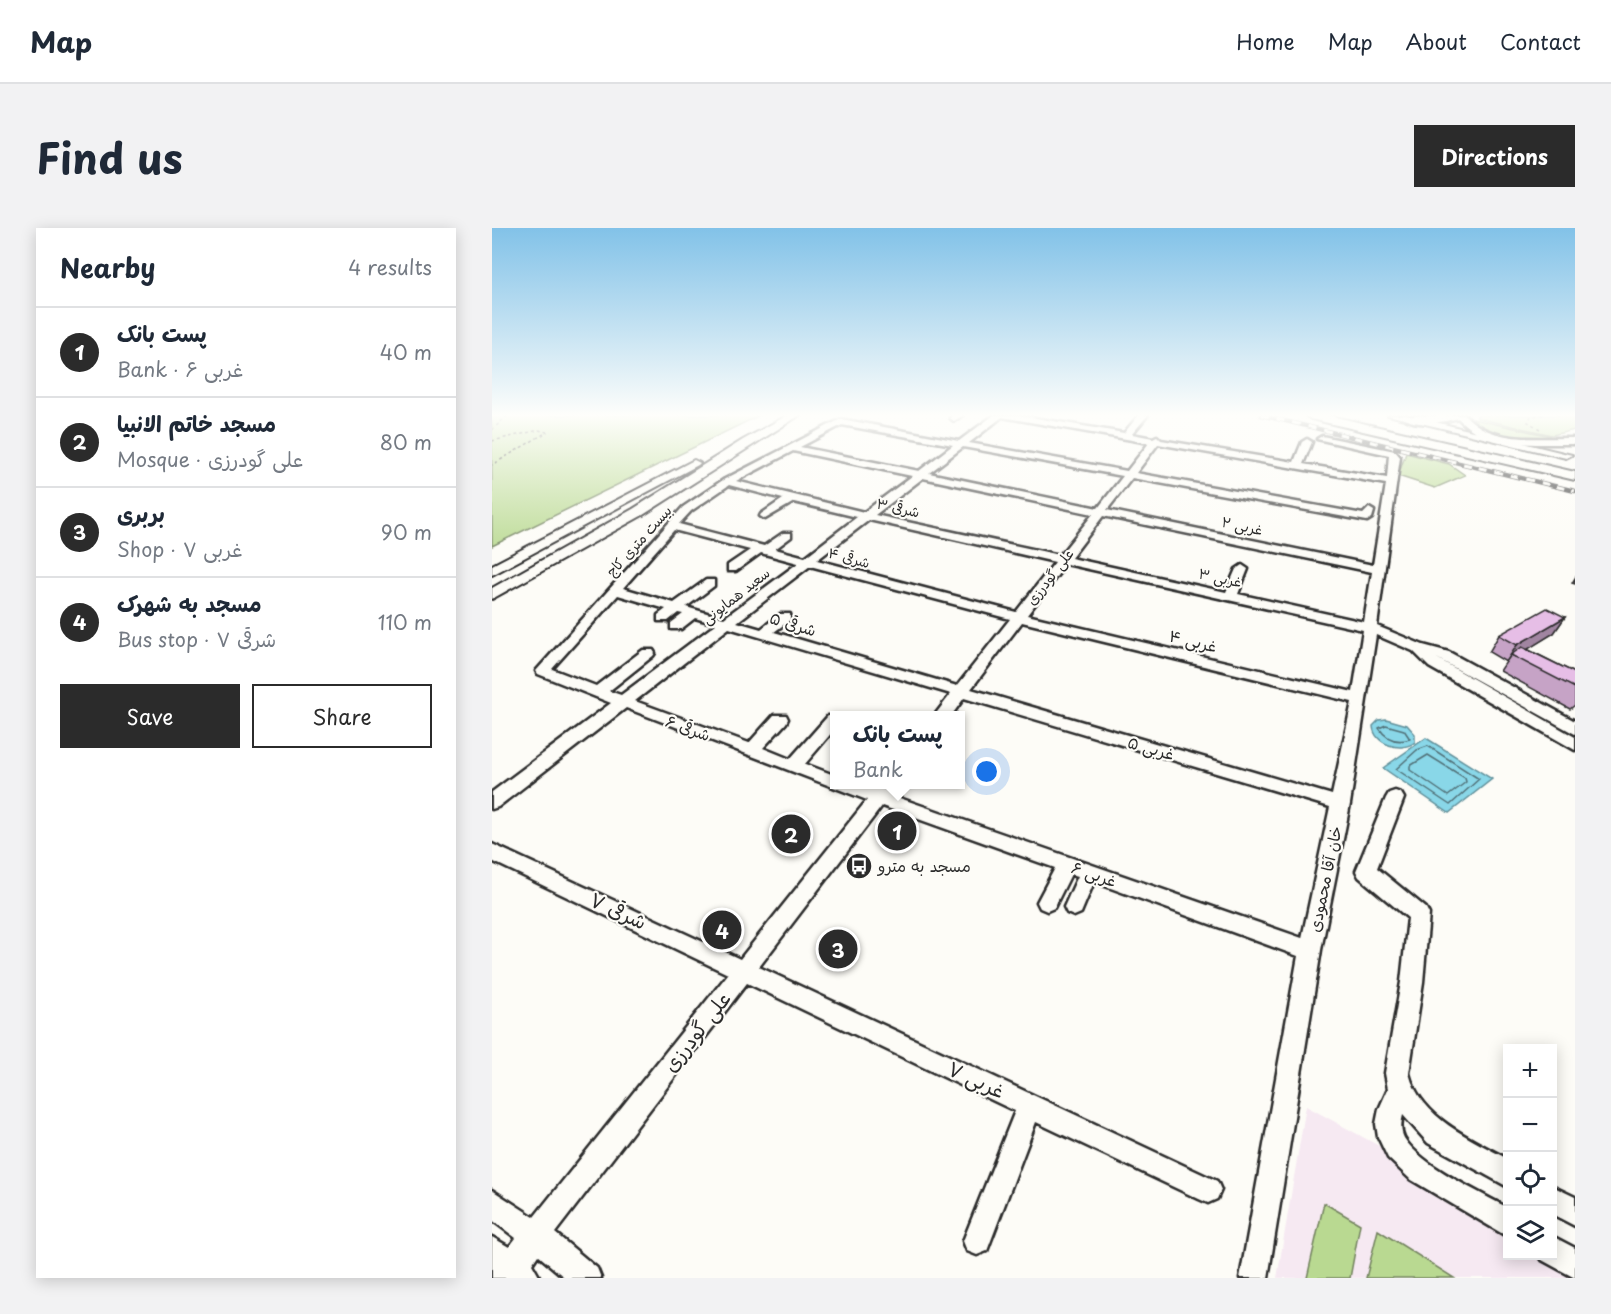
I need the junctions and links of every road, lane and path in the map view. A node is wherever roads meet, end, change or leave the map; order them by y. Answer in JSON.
{"nodes":[{"id":1,"x":692,"y":464,"type":"edge"},
{"id":2,"x":713,"y":464,"type":"edge"},
{"id":3,"x":760,"y":464,"type":"edge"},
{"id":4,"x":866,"y":464,"type":"edge"},
{"id":5,"x":932,"y":464,"type":"edge"},
{"id":6,"x":1062,"y":464,"type":"edge"},
{"id":7,"x":1138,"y":464,"type":"edge"},
{"id":8,"x":1297,"y":464,"type":"edge"},
{"id":9,"x":1393,"y":464,"type":"edge"},
{"id":10,"x":1523,"y":464,"type":"edge"},
{"id":11,"x":1557,"y":464,"type":"edge"},
{"id":12,"x":1575,"y":468,"type":"edge"},
{"id":13,"x":918,"y":475,"type":"junction"},
{"id":14,"x":1129,"y":476,"type":"junction"},
{"id":15,"x":1575,"y":476,"type":"edge"},
{"id":16,"x":1390,"y":480,"type":"junction"},
{"id":17,"x":727,"y":482,"type":"junction"},
{"id":18,"x":792,"y":498,"type":"junction"},
{"id":19,"x":1101,"y":512,"type":"junction"},
{"id":20,"x":1368,"y":514,"type":"dead end"},
{"id":21,"x":765,"y":516,"type":"dead end"},
{"id":22,"x":865,"y":516,"type":"junction"},
{"id":23,"x":672,"y":526,"type":"junction"},
{"id":24,"x":787,"y":535,"type":"dead end"},
{"id":25,"x":762,"y":550,"type":"junction"},
{"id":26,"x":1064,"y":560,"type":"junction"},
{"id":27,"x":805,"y":562,"type":"junction"},
{"id":28,"x":732,"y":568,"type":"dead end"},
{"id":29,"x":1242,"y":569,"type":"dead end"},
{"id":30,"x":1377,"y":569,"type":"junction"},
{"id":31,"x":492,"y":571,"type":"edge"},
{"id":32,"x":695,"y":583,"type":"dead end"},
{"id":33,"x":711,"y":583,"type":"dead end"},
{"id":34,"x":615,"y":590,"type":"junction"},
{"id":35,"x":492,"y":594,"type":"edge"},
{"id":36,"x":1231,"y":596,"type":"junction"},
{"id":37,"x":670,"y":611,"type":"junction"},
{"id":38,"x":693,"y":613,"type":"junction"},
{"id":39,"x":785,"y":617,"type":"dead end"},
{"id":40,"x":1019,"y":617,"type":"junction"},
{"id":41,"x":725,"y":623,"type":"junction"},
{"id":42,"x":676,"y":626,"type":"dead end"},
{"id":43,"x":1369,"y":627,"type":"junction"},
{"id":44,"x":763,"y":634,"type":"junction"},
{"id":45,"x":1418,"y":648,"type":"junction"},
{"id":46,"x":648,"y":653,"type":"dead end"},
{"id":47,"x":543,"y":671,"type":"joint"},
{"id":48,"x":596,"y":693,"type":"junction"},
{"id":49,"x":960,"y":693,"type":"junction"},
{"id":50,"x":1360,"y":699,"type":"junction"},
{"id":51,"x":622,"y":703,"type":"junction"},
{"id":52,"x":946,"y":711,"type":"edge"},
{"id":53,"x":780,"y":719,"type":"dead end"},
{"id":54,"x":830,"y":725,"type":"edge"},
{"id":55,"x":1575,"y":728,"type":"edge"},
{"id":56,"x":1575,"y":744,"type":"edge"},
{"id":57,"x":751,"y":751,"type":"junction"},
{"id":58,"x":793,"y":767,"type":"junction"},
{"id":59,"x":830,"y":781,"type":"edge"},
{"id":60,"x":884,"y":791,"type":"edge"},
{"id":61,"x":1395,"y":798,"type":"dead end"},
{"id":62,"x":492,"y":802,"type":"edge"},
{"id":63,"x":1341,"y":804,"type":"junction"},
{"id":64,"x":492,"y":852,"type":"edge"},
{"id":65,"x":1066,"y":865,"type":"junction"},
{"id":66,"x":1089,"y":872,"type":"junction"},
{"id":67,"x":1047,"y":902,"type":"dead end"},
{"id":68,"x":1074,"y":907,"type":"dead end"},
{"id":69,"x":1310,"y":950,"type":"junction"},
{"id":70,"x":744,"y":971,"type":"junction"},
{"id":71,"x":1401,"y":1090,"type":"junction"},
{"id":72,"x":1030,"y":1105,"type":"junction"},
{"id":73,"x":1503,"y":1171,"type":"edge"},
{"id":74,"x":1208,"y":1190,"type":"dead end"},
{"id":75,"x":1557,"y":1202,"type":"edge"},
{"id":76,"x":492,"y":1204,"type":"edge"},
{"id":77,"x":1575,"y":1212,"type":"edge"},
{"id":78,"x":1503,"y":1220,"type":"edge"},
{"id":79,"x":537,"y":1236,"type":"junction"},
{"id":80,"x":977,"y":1241,"type":"dead end"},
{"id":81,"x":1557,"y":1253,"type":"edge"},
{"id":82,"x":1575,"y":1264,"type":"edge"},
{"id":83,"x":508,"y":1268,"type":"edge"},
{"id":84,"x":587,"y":1278,"type":"edge"},
{"id":85,"x":1254,"y":1278,"type":"edge"}],
"edges":[{"from":1,"to":31,"type":"main road"},
{"from":2,"to":35,"type":"main road"},
{"from":3,"to":17,"type":"street","name":"بیست متری کاج"},
{"from":4,"to":13,"type":"street","name":"۲ غربی"},
{"from":5,"to":13,"type":"street","name":"سعید همایونی"},
{"from":6,"to":14,"type":"street"},
{"from":7,"to":14,"type":"street","name":"علی گودرزی"},
{"from":8,"to":16,"type":"street"},
{"from":9,"to":16,"type":"street","name":"خان آقا محمودی"},
{"from":10,"to":15,"type":"highway"},
{"from":11,"to":12,"type":"highway"},
{"from":13,"to":19,"type":"street","name":"۲ غربی"},
{"from":13,"to":22,"type":"street","name":"سعید همایونی"},
{"from":14,"to":19,"type":"street","name":"علی گودرزی"},
{"from":14,"to":20,"type":"street"},
{"from":16,"to":30,"type":"street","name":"خان آقا محمودی"},
{"from":17,"to":18,"type":"street","name":"۳ شرقی"},
{"from":17,"to":23,"type":"street","name":"بیست متری کاج"},
{"from":18,"to":21,"type":"street"},
{"from":18,"to":22,"type":"street","name":"۳ شرقی"},
{"from":19,"to":26,"type":"street","name":"علی گودرزی"},
{"from":19,"to":30,"type":"street","name":"۲ غربی"},
{"from":22,"to":26,"type":"street","name":"۳ شرقی"},
{"from":22,"to":27,"type":"street","name":"سعید همایونی"},
{"from":23,"to":25,"type":"street","name":"۴ شرقی"},
{"from":23,"to":34,"type":"street","name":"بیست متری کاج"},
{"from":24,"to":25,"type":"street"},
{"from":25,"to":27,"type":"street","name":"۴ شرقی"},
{"from":25,"to":28,"type":"street"},
{"from":26,"to":36,"type":"street","name":"۳ غربی"},
{"from":26,"to":40,"type":"street","name":"علی گودرزی"},
{"from":27,"to":40,"type":"street","name":"۴ شرقی"},
{"from":27,"to":41,"type":"street","name":"سعید همایونی"},
{"from":29,"to":36,"type":"street"},
{"from":30,"to":43,"type":"street","name":"خان آقا محمودی"},
{"from":32,"to":37,"type":"street"},
{"from":33,"to":37,"type":"street"},
{"from":34,"to":37,"type":"street","name":"۵ شرقی"},
{"from":34,"to":47,"type":"street","name":"بیست متری کاج"},
{"from":36,"to":43,"type":"street","name":"۳ غربی"},
{"from":37,"to":38,"type":"street","name":"۵ شرقی"},
{"from":38,"to":41,"type":"street","name":"۵ شرقی"},
{"from":38,"to":42,"type":"street"},
{"from":39,"to":44,"type":"street"},
{"from":40,"to":49,"type":"street","name":"علی گودرزی"},
{"from":40,"to":50,"type":"street","name":"۴ غربی"},
{"from":41,"to":44,"type":"street","name":"۵ شرقی"},
{"from":41,"to":51,"type":"street","name":"سعید همایونی"},
{"from":43,"to":45,"type":"street","name":"۳ غربی"},
{"from":43,"to":50,"type":"street","name":"خان آقا محمودی"},
{"from":44,"to":49,"type":"street","name":"۵ شرقی"},
{"from":45,"to":55,"type":"street"},
{"from":45,"to":56,"type":"street"},
{"from":46,"to":48,"type":"street"},
{"from":47,"to":48,"type":"street","name":"۶ شرقی"},
{"from":48,"to":51,"type":"street","name":"۶ شرقی"},
{"from":49,"to":52,"type":"street","name":"علی گودرزی"},
{"from":49,"to":63,"type":"street","name":"۵ غربی"},
{"from":50,"to":63,"type":"street","name":"خان آقا محمودی"},
{"from":51,"to":57,"type":"street","name":"۶ شرقی"},
{"from":51,"to":62,"type":"street","name":"سعید همایونی"},
{"from":53,"to":57,"type":"street"},
{"from":54,"to":58,"type":"street"},
{"from":57,"to":58,"type":"street","name":"۶ شرقی"},
{"from":58,"to":59,"type":"street","name":"۶ شرقی"},
{"from":60,"to":65,"type":"street","name":"۶ غربی"},
{"from":60,"to":70,"type":"street","name":"علی گودرزی"},
{"from":61,"to":71,"type":"street"},
{"from":63,"to":69,"type":"street","name":"خان آقا محمودی"},
{"from":64,"to":70,"type":"street","name":"۷ شرقی"},
{"from":65,"to":66,"type":"street","name":"۶ غربی"},
{"from":65,"to":67,"type":"street"},
{"from":66,"to":68,"type":"street"},
{"from":66,"to":69,"type":"street","name":"۶ غربی"},
{"from":69,"to":85,"type":"street","name":"خان آقا محمودی"},
{"from":70,"to":72,"type":"street","name":"۷ غربی"},
{"from":70,"to":79,"type":"street","name":"علی گودرزی"},
{"from":71,"to":73,"type":"street"},
{"from":71,"to":78,"type":"street"},
{"from":72,"to":74,"type":"street","name":"۷ غربی"},
{"from":72,"to":80,"type":"street"},
{"from":75,"to":77,"type":"street"},
{"from":76,"to":79,"type":"street"},
{"from":79,"to":83,"type":"street","name":"علی گودرزی"},
{"from":79,"to":84,"type":"street"},
{"from":81,"to":82,"type":"street"}]}
